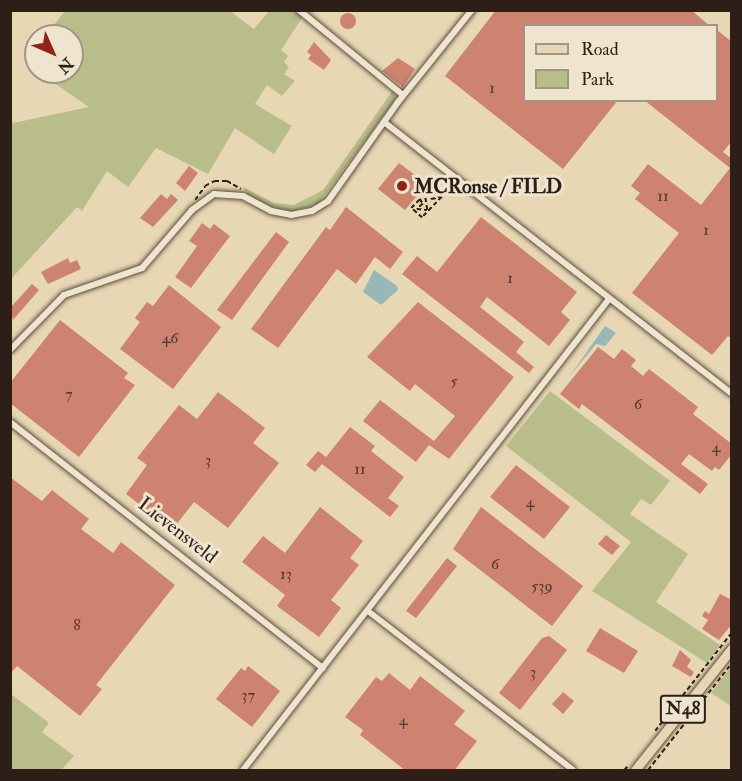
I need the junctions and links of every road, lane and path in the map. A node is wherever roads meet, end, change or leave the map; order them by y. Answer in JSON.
{"nodes":[{"id":1,"x":300,"y":10,"type":"edge"},
{"id":2,"x":472,"y":10,"type":"edge"},
{"id":3,"x":403,"y":95,"type":"junction"},
{"id":4,"x":384,"y":122,"type":"junction"},
{"id":5,"x":442,"y":197,"type":"joint"},
{"id":6,"x":609,"y":299,"type":"junction"},
{"id":7,"x":10,"y":350,"type":"edge"},
{"id":8,"x":732,"y":394,"type":"edge"},
{"id":9,"x":10,"y":422,"type":"edge"},
{"id":10,"x":368,"y":611,"type":"junction"},
{"id":11,"x":732,"y":632,"type":"edge"},
{"id":12,"x":732,"y":648,"type":"edge"},
{"id":13,"x":732,"y":663,"type":"edge"},
{"id":14,"x":323,"y":668,"type":"junction"},
{"id":15,"x":652,"y":734,"type":"dead end"},
{"id":16,"x":633,"y":766,"type":"edge"},
{"id":17,"x":243,"y":771,"type":"edge"},
{"id":18,"x":573,"y":771,"type":"edge"},
{"id":19,"x":624,"y":771,"type":"edge"},
{"id":20,"x":648,"y":771,"type":"edge"}],
"edges":[{"from":1,"to":3,"type":"street"},
{"from":2,"to":3,"type":"street"},
{"from":3,"to":4,"type":"street"},
{"from":4,"to":6,"type":"street"},
{"from":4,"to":7,"type":"street"},
{"from":5,"to":5,"type":"path"},
{"from":6,"to":8,"type":"street"},
{"from":6,"to":10,"type":"street"},
{"from":9,"to":14,"type":"street","name":"Lievensveld"},
{"from":10,"to":14,"type":"street"},
{"from":10,"to":18,"type":"street"},
{"from":11,"to":15,"type":"path"},
{"from":12,"to":16,"type":"main road","number":"N48"},
{"from":13,"to":20,"type":"path"},
{"from":14,"to":17,"type":"street"},
{"from":16,"to":19,"type":"path"}]}
